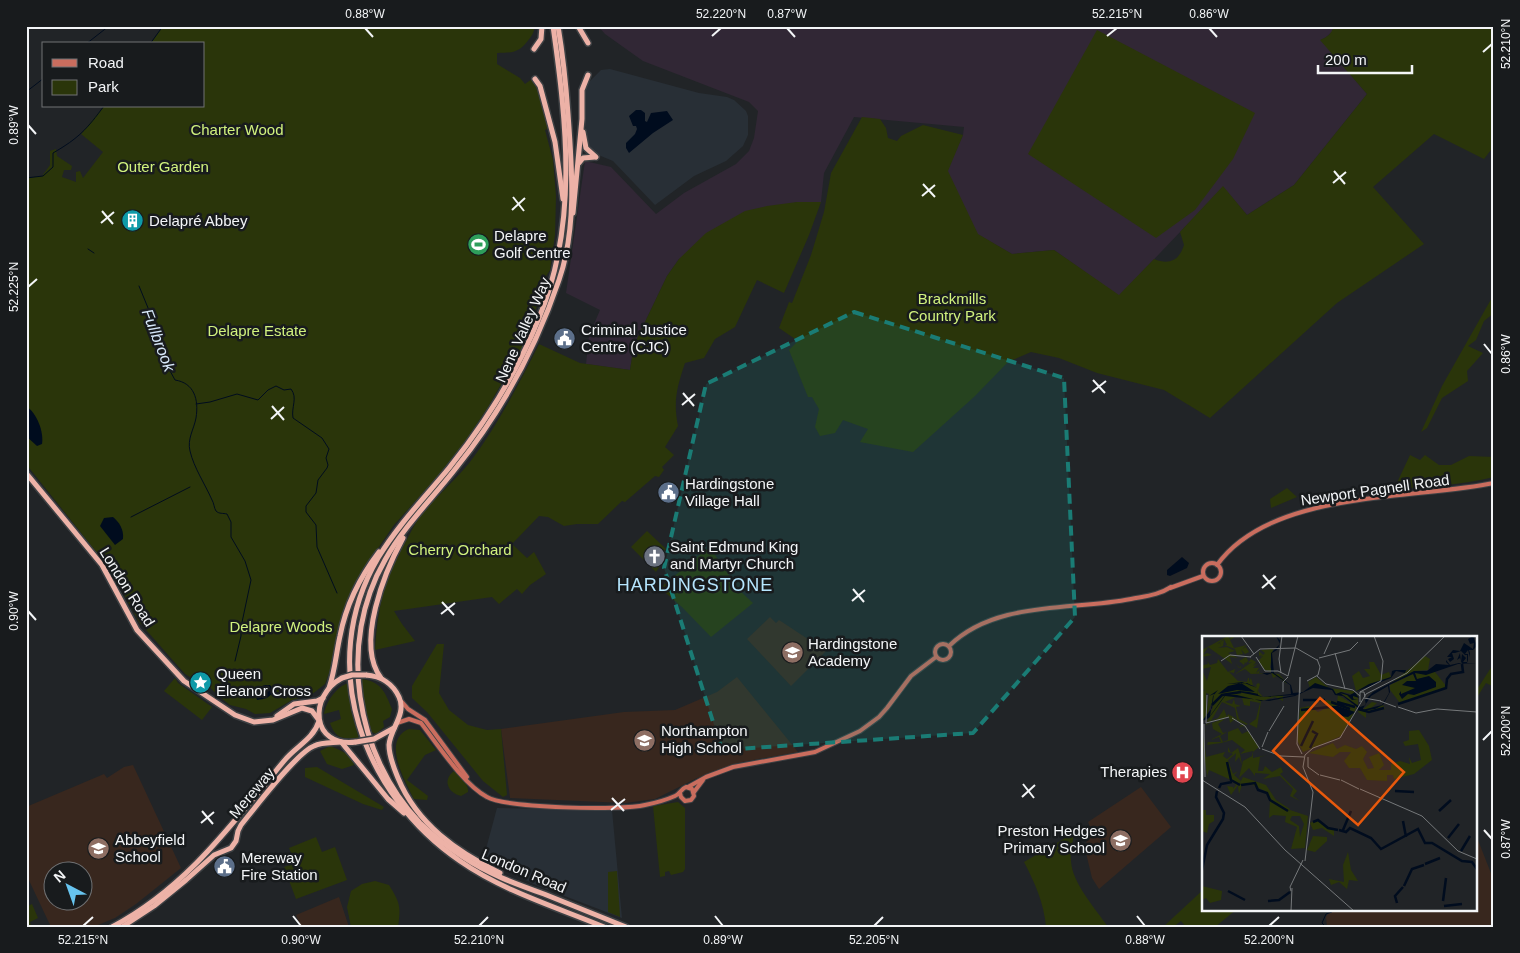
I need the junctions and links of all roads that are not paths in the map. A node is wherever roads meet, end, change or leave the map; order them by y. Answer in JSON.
{"nodes":[{"id":1,"x":542,"y":26,"type":"edge"},
{"id":2,"x":553,"y":26,"type":"edge"},
{"id":3,"x":558,"y":26,"type":"edge"},
{"id":4,"x":578,"y":26,"type":"edge"},
{"id":5,"x":588,"y":44,"type":"dead end"},
{"id":6,"x":534,"y":49,"type":"dead end"},
{"id":7,"x":588,"y":75,"type":"dead end"},
{"id":8,"x":535,"y":79,"type":"dead end"},
{"id":9,"x":582,"y":119,"type":"junction"},
{"id":10,"x":578,"y":163,"type":"junction"},
{"id":11,"x":564,"y":222,"type":"junction"},
{"id":12,"x":570,"y":226,"type":"junction"},
{"id":13,"x":26,"y":473,"type":"edge"},
{"id":14,"x":1494,"y":483,"type":"edge"},
{"id":15,"x":427,"y":495,"type":"junction"},
{"id":16,"x":414,"y":518,"type":"junction"},
{"id":17,"x":1217,"y":565,"type":"junction"},
{"id":18,"x":1203,"y":576,"type":"junction"},
{"id":19,"x":353,"y":629,"type":"joint"},
{"id":20,"x":360,"y":630,"type":"joint"},
{"id":21,"x":948,"y":646,"type":"junction"},
{"id":22,"x":936,"y":657,"type":"junction"},
{"id":23,"x":381,"y":678,"type":"junction"},
{"id":24,"x":329,"y":688,"type":"junction"},
{"id":25,"x":323,"y":698,"type":"junction"},
{"id":26,"x":400,"y":700,"type":"junction"},
{"id":27,"x":273,"y":720,"type":"junction"},
{"id":28,"x":319,"y":720,"type":"junction"},
{"id":29,"x":396,"y":725,"type":"junction"},
{"id":30,"x":342,"y":742,"type":"junction"},
{"id":31,"x":706,"y":777,"type":"junction"},
{"id":32,"x":472,"y":785,"type":"junction"},
{"id":33,"x":688,"y":787,"type":"junction"},
{"id":34,"x":694,"y":792,"type":"junction"},
{"id":35,"x":680,"y":793,"type":"junction"},
{"id":36,"x":668,"y":799,"type":"junction"},
{"id":37,"x":682,"y":799,"type":"junction"},
{"id":38,"x":417,"y":826,"type":"junction"},
{"id":39,"x":522,"y":886,"type":"junction"},
{"id":40,"x":112,"y":927,"type":"edge"},
{"id":41,"x":122,"y":927,"type":"edge"},
{"id":42,"x":604,"y":927,"type":"edge"},
{"id":43,"x":626,"y":927,"type":"edge"}],
"edges":[{"from":1,"to":6,"type":"highway"},
{"from":2,"to":11,"type":"highway","name":"Nene Valley Way"},
{"from":3,"to":12,"type":"highway","name":"Nene Valley Way"},
{"from":4,"to":5,"type":"highway"},
{"from":7,"to":9,"type":"highway"},
{"from":8,"to":11,"type":"highway"},
{"from":9,"to":10,"type":"highway"},
{"from":9,"to":10,"type":"highway"},
{"from":10,"to":12,"type":"highway"},
{"from":11,"to":15,"type":"highway","name":"Nene Valley Way"},
{"from":12,"to":16,"type":"highway","name":"Nene Valley Way"},
{"from":13,"to":27,"type":"highway","name":"London Road"},
{"from":14,"to":17,"type":"main road","name":"Newport Pagnell Road"},
{"from":15,"to":19,"type":"highway","name":"Nene Valley Way"},
{"from":15,"to":24,"type":"highway"},
{"from":16,"to":20,"type":"highway","name":"Nene Valley Way"},
{"from":16,"to":23,"type":"highway"},
{"from":17,"to":18,"type":"main road"},
{"from":17,"to":18,"type":"main road"},
{"from":18,"to":21,"type":"main road"},
{"from":19,"to":38,"type":"highway","name":"London Road"},
{"from":20,"to":39,"type":"highway","name":"London Road"},
{"from":21,"to":22,"type":"main road"},
{"from":21,"to":22,"type":"main road"},
{"from":22,"to":31,"type":"main road"},
{"from":23,"to":24,"type":"highway","bridge":true},
{"from":23,"to":26,"type":"highway"},
{"from":24,"to":25,"type":"highway"},
{"from":25,"to":27,"type":"highway"},
{"from":25,"to":28,"type":"highway"},
{"from":26,"to":29,"type":"highway"},
{"from":26,"to":32,"type":"main road"},
{"from":27,"to":28,"type":"highway","name":"London Road"},
{"from":28,"to":30,"type":"highway"},
{"from":28,"to":40,"type":"highway","name":"Mereway"},
{"from":29,"to":30,"type":"highway","bridge":true},
{"from":29,"to":32,"type":"main road"},
{"from":29,"to":39,"type":"highway"},
{"from":30,"to":38,"type":"highway"},
{"from":30,"to":41,"type":"highway","name":"Mereway"},
{"from":31,"to":33,"type":"main road"},
{"from":31,"to":34,"type":"main road"},
{"from":32,"to":36,"type":"main road"},
{"from":33,"to":34,"type":"main road"},
{"from":33,"to":35,"type":"main road"},
{"from":34,"to":37,"type":"main road"},
{"from":35,"to":36,"type":"main road"},
{"from":35,"to":37,"type":"main road"},
{"from":36,"to":37,"type":"main road"},
{"from":38,"to":42,"type":"highway","name":"London Road"},
{"from":39,"to":43,"type":"highway","name":"London Road"}]}
